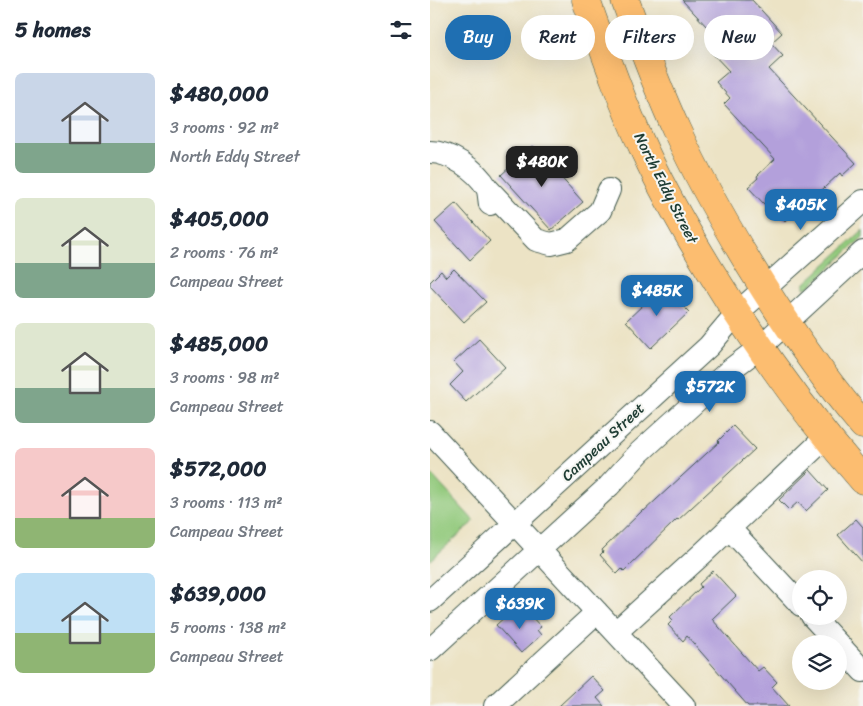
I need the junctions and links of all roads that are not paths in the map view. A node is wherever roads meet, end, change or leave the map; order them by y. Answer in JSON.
{"nodes":[{"id":1,"x":586,"y":0,"type":"edge"},
{"id":2,"x":625,"y":0,"type":"edge"},
{"id":3,"x":430,"y":152,"type":"edge"},
{"id":4,"x":609,"y":190,"type":"dead end"},
{"id":5,"x":863,"y":201,"type":"edge"},
{"id":6,"x":863,"y":252,"type":"edge"},
{"id":7,"x":764,"y":289,"type":"junction"},
{"id":8,"x":736,"y":314,"type":"junction"},
{"id":9,"x":786,"y":323,"type":"junction"},
{"id":10,"x":759,"y":348,"type":"junction"},
{"id":11,"x":863,"y":425,"type":"edge"},
{"id":12,"x":430,"y":432,"type":"edge"},
{"id":13,"x":825,"y":438,"type":"junction"},
{"id":14,"x":863,"y":480,"type":"edge"},
{"id":15,"x":515,"y":524,"type":"junction"},
{"id":16,"x":729,"y":528,"type":"junction"},
{"id":17,"x":539,"y":550,"type":"junction"},
{"id":18,"x":792,"y":595,"type":"edge"},
{"id":19,"x":430,"y":601,"type":"edge"},
{"id":20,"x":597,"y":612,"type":"junction"},
{"id":21,"x":820,"y":625,"type":"edge"},
{"id":22,"x":616,"y":632,"type":"junction"},
{"id":23,"x":830,"y":635,"type":"edge"},
{"id":24,"x":430,"y":650,"type":"edge"},
{"id":25,"x":847,"y":654,"type":"edge"},
{"id":26,"x":863,"y":671,"type":"edge"},
{"id":27,"x":495,"y":706,"type":"edge"},
{"id":28,"x":684,"y":706,"type":"edge"}],
"edges":[{"from":1,"to":8,"type":"main road","name":"North Eddy Street"},
{"from":2,"to":7,"type":"main road"},
{"from":3,"to":4,"type":"street"},
{"from":5,"to":7,"type":"street","name":"Campeau Street"},
{"from":6,"to":9,"type":"street"},
{"from":7,"to":8,"type":"street","name":"Campeau Street"},
{"from":7,"to":9,"type":"main road"},
{"from":8,"to":10,"type":"main road","name":"North Eddy Street"},
{"from":8,"to":15,"type":"street","name":"Campeau Street"},
{"from":9,"to":10,"type":"street"},
{"from":9,"to":11,"type":"main road"},
{"from":10,"to":13,"type":"main road","name":"North Eddy Street"},
{"from":10,"to":17,"type":"street"},
{"from":12,"to":15,"type":"street"},
{"from":13,"to":14,"type":"main road","name":"North Eddy Street"},
{"from":13,"to":16,"type":"street"},
{"from":15,"to":17,"type":"street"},
{"from":15,"to":19,"type":"street","name":"Campeau Street"},
{"from":16,"to":18,"type":"street"},
{"from":16,"to":22,"type":"street"},
{"from":17,"to":20,"type":"street"},
{"from":17,"to":24,"type":"street"},
{"from":20,"to":22,"type":"street"},
{"from":20,"to":27,"type":"street"},
{"from":21,"to":23,"type":"street"},
{"from":22,"to":28,"type":"street"},
{"from":25,"to":26,"type":"street"}]}
